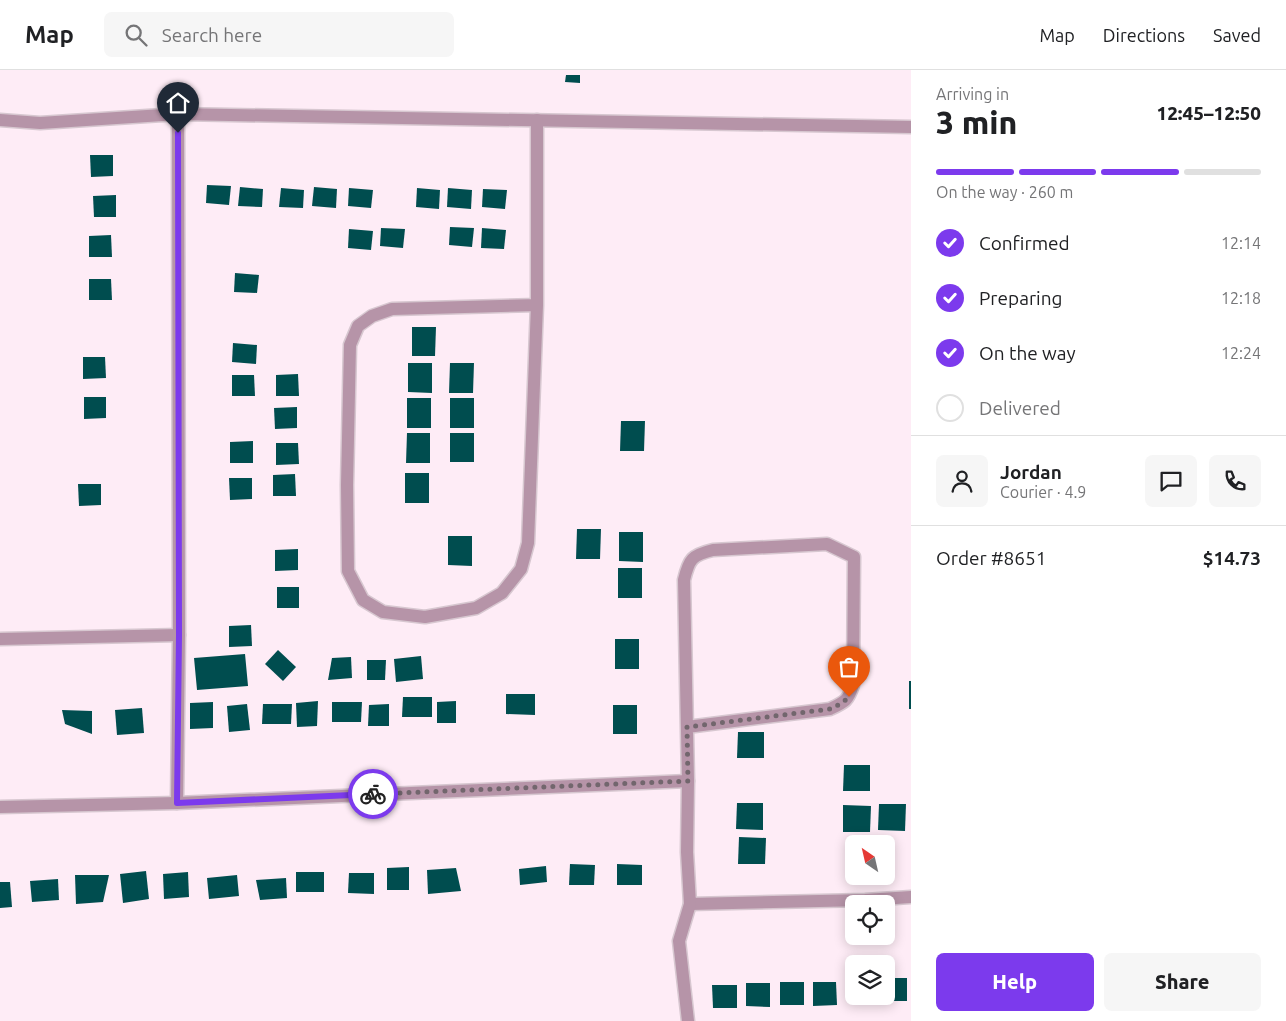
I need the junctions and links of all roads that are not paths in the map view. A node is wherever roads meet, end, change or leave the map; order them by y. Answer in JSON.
{"nodes":[{"id":1,"x":178,"y":114,"type":"junction"},
{"id":2,"x":0,"y":120,"type":"edge"},
{"id":3,"x":536,"y":120,"type":"junction"},
{"id":4,"x":911,"y":126,"type":"edge"},
{"id":5,"x":537,"y":305,"type":"junction"},
{"id":6,"x":179,"y":635,"type":"junction"},
{"id":7,"x":0,"y":639,"type":"edge"},
{"id":8,"x":687,"y":727,"type":"junction"},
{"id":9,"x":688,"y":781,"type":"junction"},
{"id":10,"x":177,"y":803,"type":"junction"},
{"id":11,"x":0,"y":807,"type":"edge"},
{"id":12,"x":911,"y":898,"type":"edge"},
{"id":13,"x":690,"y":904,"type":"junction"},
{"id":14,"x":688,"y":1021,"type":"edge"}],
"edges":[{"from":1,"to":2,"type":"street"},
{"from":1,"to":3,"type":"street"},
{"from":1,"to":6,"type":"street"},
{"from":3,"to":4,"type":"street"},
{"from":3,"to":5,"type":"street"},
{"from":5,"to":5,"type":"street"},
{"from":6,"to":7,"type":"street"},
{"from":6,"to":10,"type":"street"},
{"from":8,"to":8,"type":"street"},
{"from":8,"to":9,"type":"street"},
{"from":9,"to":10,"type":"street"},
{"from":9,"to":13,"type":"street"},
{"from":10,"to":11,"type":"street"},
{"from":12,"to":13,"type":"street"},
{"from":13,"to":14,"type":"street"}]}
